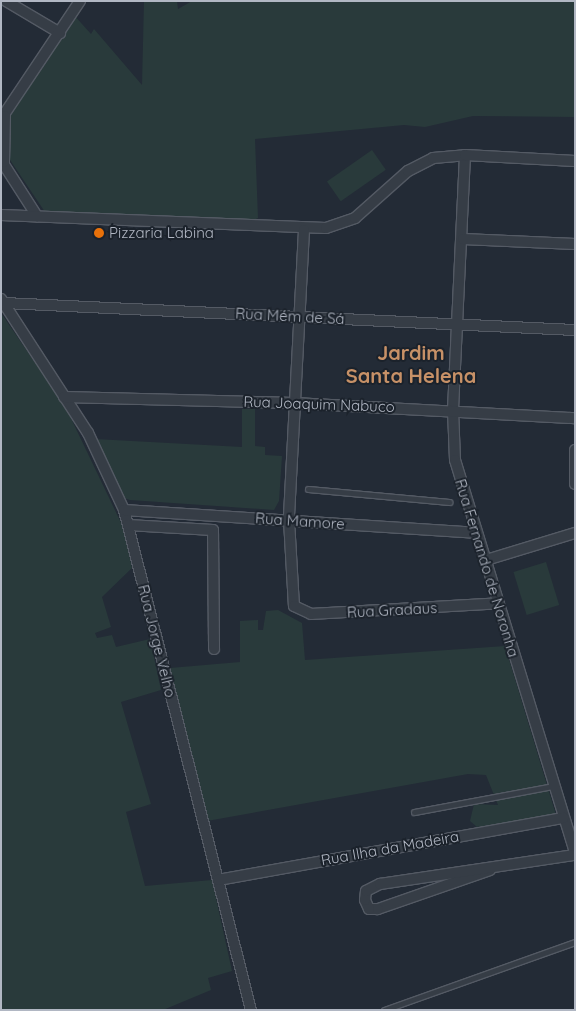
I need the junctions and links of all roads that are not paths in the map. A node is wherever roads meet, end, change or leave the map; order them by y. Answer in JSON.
{"nodes":[{"id":1,"x":6,"y":1,"type":"edge"},
{"id":2,"x":80,"y":1,"type":"edge"},
{"id":3,"x":60,"y":33,"type":"junction"},
{"id":4,"x":3,"y":117,"type":"edge"},
{"id":5,"x":465,"y":155,"type":"junction"},
{"id":6,"x":3,"y":161,"type":"edge"},
{"id":7,"x":575,"y":161,"type":"edge"},
{"id":8,"x":1,"y":214,"type":"edge"},
{"id":9,"x":37,"y":216,"type":"junction"},
{"id":10,"x":304,"y":230,"type":"junction"},
{"id":11,"x":463,"y":239,"type":"junction"},
{"id":12,"x":575,"y":244,"type":"edge"},
{"id":13,"x":3,"y":301,"type":"edge"},
{"id":14,"x":299,"y":318,"type":"junction"},
{"id":15,"x":457,"y":323,"type":"junction"},
{"id":16,"x":575,"y":330,"type":"edge"},
{"id":17,"x":64,"y":396,"type":"junction"},
{"id":18,"x":294,"y":403,"type":"junction"},
{"id":19,"x":453,"y":410,"type":"junction"},
{"id":20,"x":575,"y":418,"type":"edge"},
{"id":21,"x":575,"y":450,"type":"edge"},
{"id":22,"x":575,"y":484,"type":"edge"},
{"id":23,"x":308,"y":489,"type":"dead end"},
{"id":24,"x":449,"y":502,"type":"dead end"},
{"id":25,"x":124,"y":510,"type":"junction"},
{"id":26,"x":288,"y":520,"type":"junction"},
{"id":27,"x":128,"y":525,"type":"junction"},
{"id":28,"x":474,"y":533,"type":"junction"},
{"id":29,"x":575,"y":533,"type":"edge"},
{"id":30,"x":486,"y":560,"type":"junction"},
{"id":31,"x":499,"y":603,"type":"junction"},
{"id":32,"x":214,"y":649,"type":"dead end"},
{"id":33,"x":553,"y":786,"type":"junction"},
{"id":34,"x":414,"y":812,"type":"dead end"},
{"id":35,"x":563,"y":818,"type":"junction"},
{"id":36,"x":575,"y":854,"type":"edge"},
{"id":37,"x":490,"y":870,"type":"junction"},
{"id":38,"x":218,"y":880,"type":"junction"},
{"id":39,"x":575,"y":942,"type":"edge"},
{"id":40,"x":251,"y":1010,"type":"edge"},
{"id":41,"x":384,"y":1010,"type":"edge"}],
"edges":[{"from":1,"to":3,"type":"street"},
{"from":2,"to":3,"type":"street"},
{"from":3,"to":4,"type":"street"},
{"from":4,"to":6,"type":"street"},
{"from":5,"to":7,"type":"street"},
{"from":5,"to":10,"type":"street"},
{"from":5,"to":11,"type":"street","name":"Rua Fernando de Noronha"},
{"from":6,"to":9,"type":"street"},
{"from":8,"to":9,"type":"street"},
{"from":9,"to":10,"type":"street"},
{"from":10,"to":14,"type":"street"},
{"from":11,"to":12,"type":"street"},
{"from":11,"to":15,"type":"street","name":"Rua Fernando de Noronha"},
{"from":13,"to":14,"type":"street","name":"Rua Mém de Sá"},
{"from":13,"to":17,"type":"street","name":"Rua Jorge Velho"},
{"from":14,"to":15,"type":"street","name":"Rua Mém de Sá"},
{"from":14,"to":18,"type":"street"},
{"from":15,"to":16,"type":"street","name":"Rua Mém de Sá"},
{"from":15,"to":19,"type":"street","name":"Rua Fernando de Noronha"},
{"from":17,"to":18,"type":"street","name":"Rua Joaquim Nabuco"},
{"from":17,"to":25,"type":"street","name":"Rua Jorge Velho"},
{"from":18,"to":19,"type":"street","name":"Rua Joaquim Nabuco"},
{"from":18,"to":26,"type":"street"},
{"from":19,"to":20,"type":"street","name":"Rua Joaquim Nabuco"},
{"from":19,"to":28,"type":"street","name":"Rua Fernando de Noronha"},
{"from":21,"to":22,"type":"street"},
{"from":23,"to":24,"type":"lane"},
{"from":25,"to":26,"type":"street","name":"Rua Mamore"},
{"from":25,"to":27,"type":"street","name":"Rua Jorge Velho"},
{"from":26,"to":28,"type":"street","name":"Rua Mamore"},
{"from":26,"to":31,"type":"street","name":"Rua Gradaus"},
{"from":27,"to":32,"type":"street"},
{"from":27,"to":38,"type":"street","name":"Rua Jorge Velho"},
{"from":28,"to":30,"type":"street","name":"Rua Fernando de Noronha"},
{"from":29,"to":30,"type":"street"},
{"from":30,"to":31,"type":"street","name":"Rua Fernando de Noronha"},
{"from":31,"to":33,"type":"street","name":"Rua Fernando de Noronha"},
{"from":33,"to":34,"type":"lane"},
{"from":33,"to":35,"type":"street","name":"Rua Fernando de Noronha"},
{"from":35,"to":36,"type":"street","name":"Rua Fernando de Noronha"},
{"from":35,"to":38,"type":"street","name":"Rua Ilha da Madeira"},
{"from":36,"to":37,"type":"street"},
{"from":37,"to":37,"type":"street"},
{"from":38,"to":40,"type":"street","name":"Rua Jorge Velho"},
{"from":39,"to":41,"type":"lane"}]}
